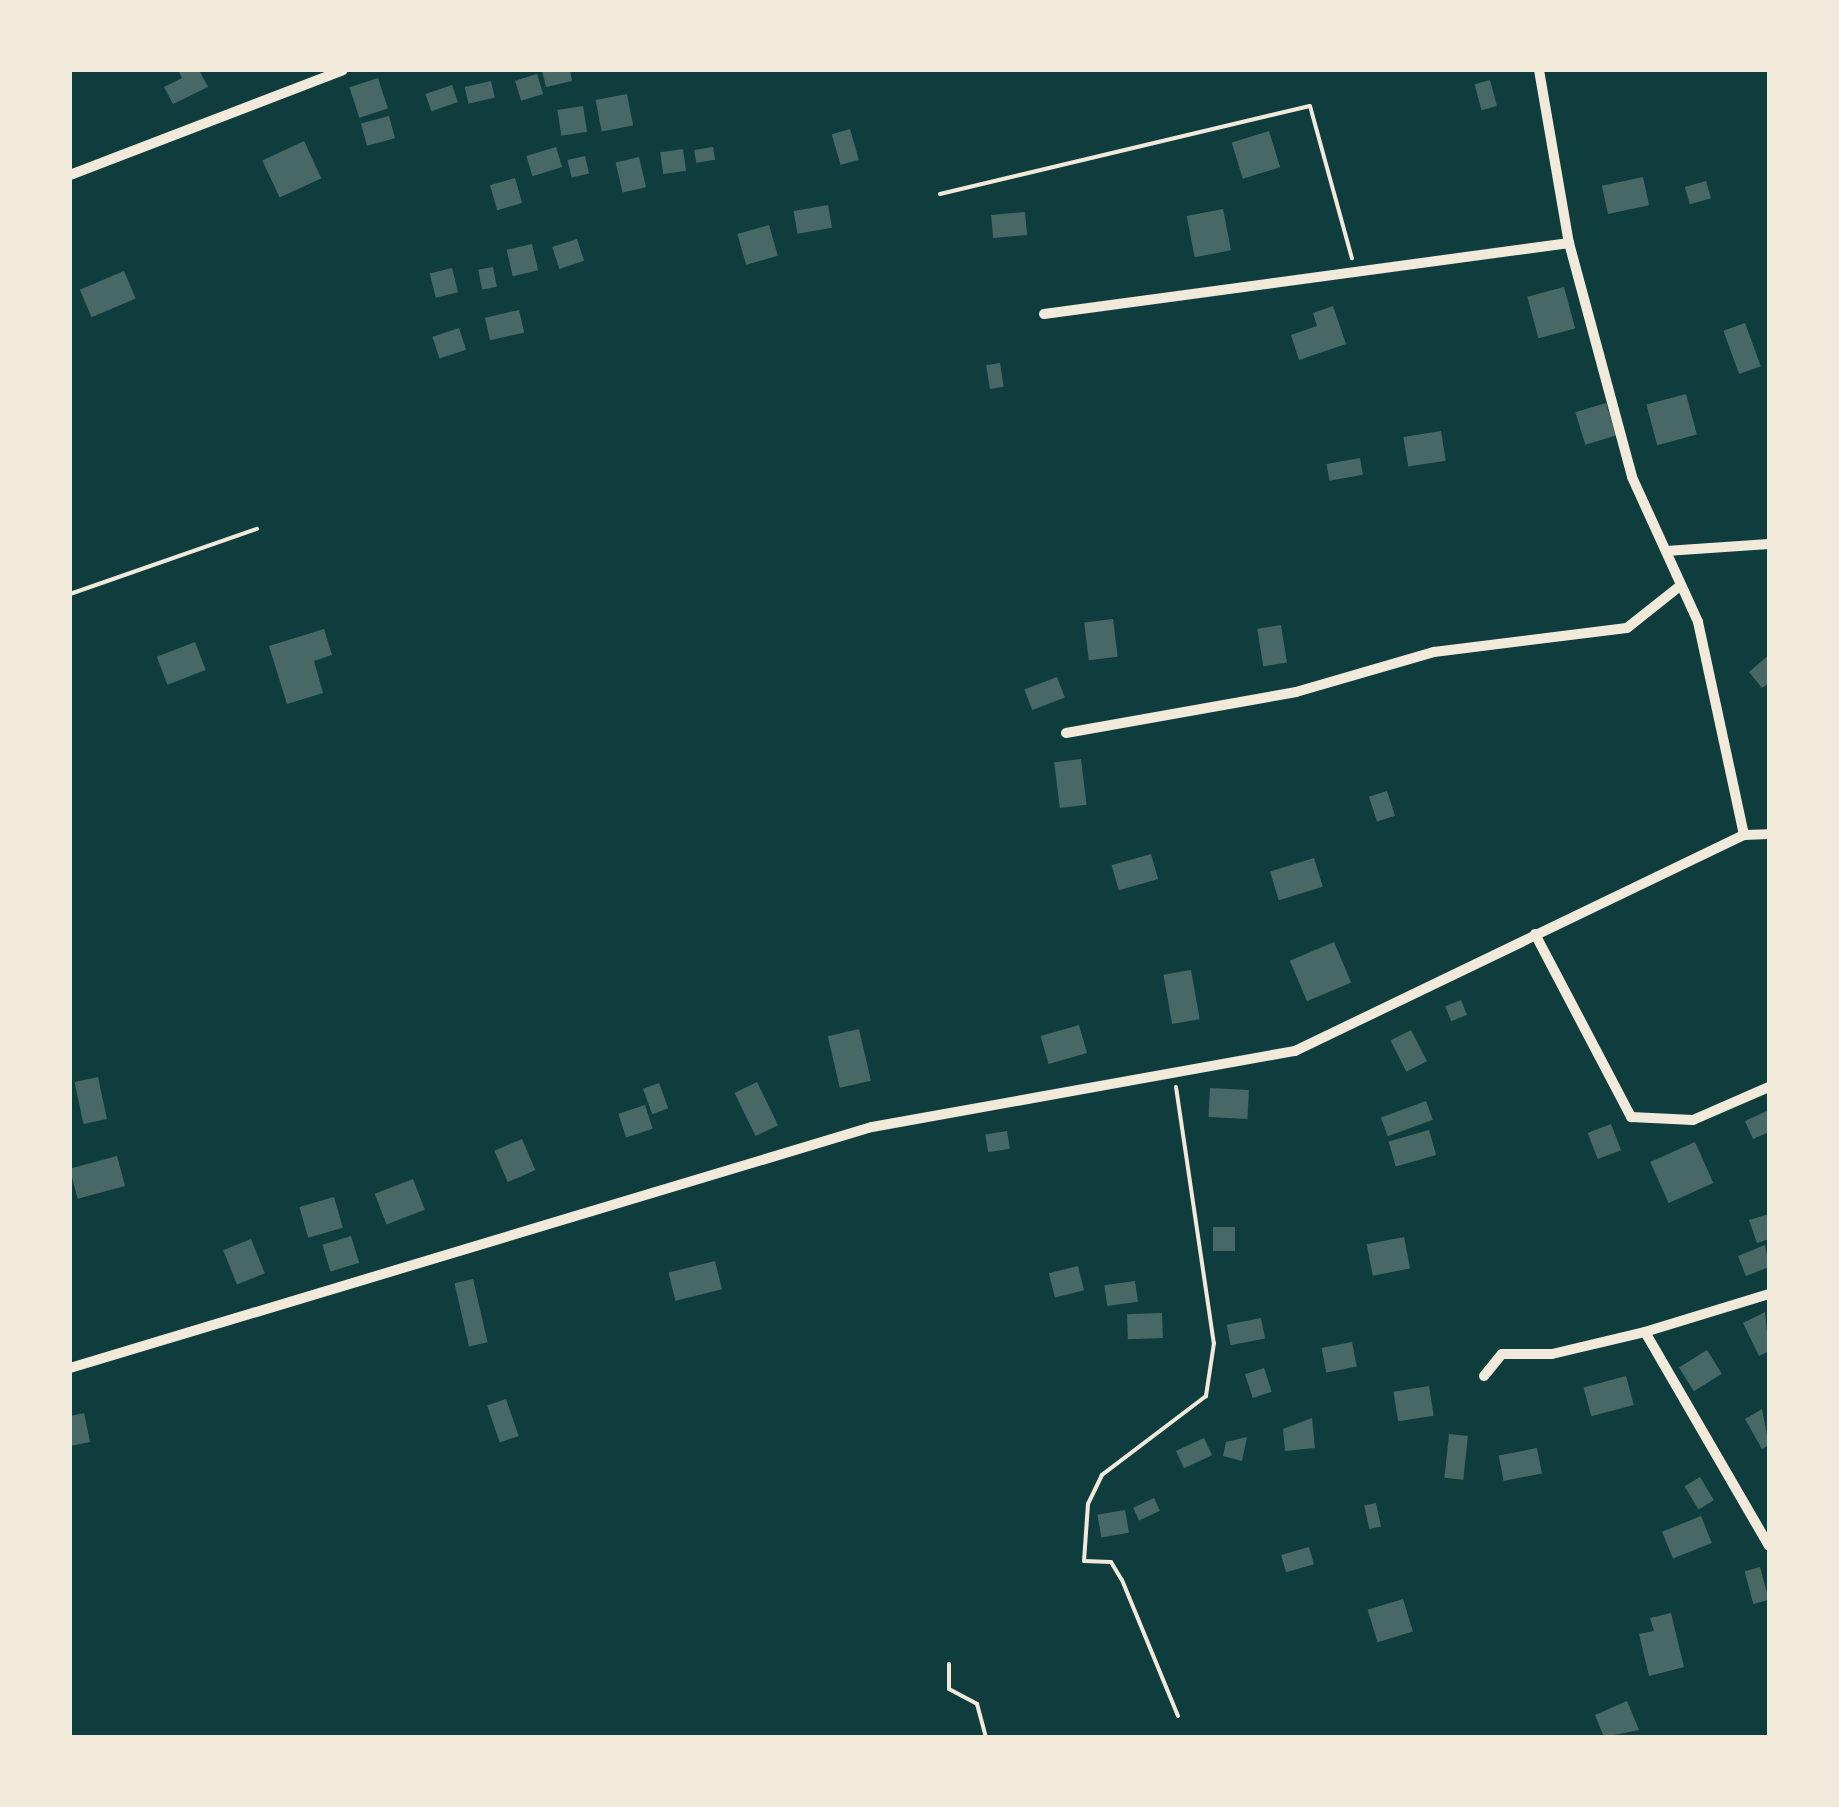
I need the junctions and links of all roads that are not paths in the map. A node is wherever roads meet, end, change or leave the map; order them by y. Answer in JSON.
{"nodes":[{"id":1,"x":343,"y":70,"type":"edge"},
{"id":2,"x":1539,"y":70,"type":"edge"},
{"id":3,"x":70,"y":176,"type":"edge"},
{"id":4,"x":1570,"y":243,"type":"junction"},
{"id":5,"x":1044,"y":314,"type":"dead end"},
{"id":6,"x":1769,"y":544,"type":"edge"},
{"id":7,"x":1666,"y":551,"type":"junction"},
{"id":8,"x":1681,"y":584,"type":"junction"},
{"id":9,"x":1066,"y":733,"type":"dead end"},
{"id":10,"x":1769,"y":834,"type":"edge"},
{"id":11,"x":1744,"y":835,"type":"junction"},
{"id":12,"x":1536,"y":934,"type":"junction"},
{"id":13,"x":1769,"y":1087,"type":"edge"},
{"id":14,"x":1769,"y":1294,"type":"edge"},
{"id":15,"x":1645,"y":1332,"type":"junction"},
{"id":16,"x":70,"y":1368,"type":"edge"},
{"id":17,"x":1484,"y":1376,"type":"dead end"},
{"id":18,"x":1769,"y":1546,"type":"edge"}],
"edges":[{"from":1,"to":3,"type":"street"},
{"from":2,"to":4,"type":"street"},
{"from":4,"to":5,"type":"street"},
{"from":4,"to":7,"type":"street"},
{"from":6,"to":7,"type":"street"},
{"from":7,"to":8,"type":"street"},
{"from":8,"to":9,"type":"street"},
{"from":8,"to":11,"type":"street"},
{"from":10,"to":11,"type":"street"},
{"from":11,"to":12,"type":"street"},
{"from":12,"to":13,"type":"street"},
{"from":12,"to":16,"type":"street"},
{"from":14,"to":15,"type":"street"},
{"from":15,"to":17,"type":"street"},
{"from":15,"to":18,"type":"street"}]}
